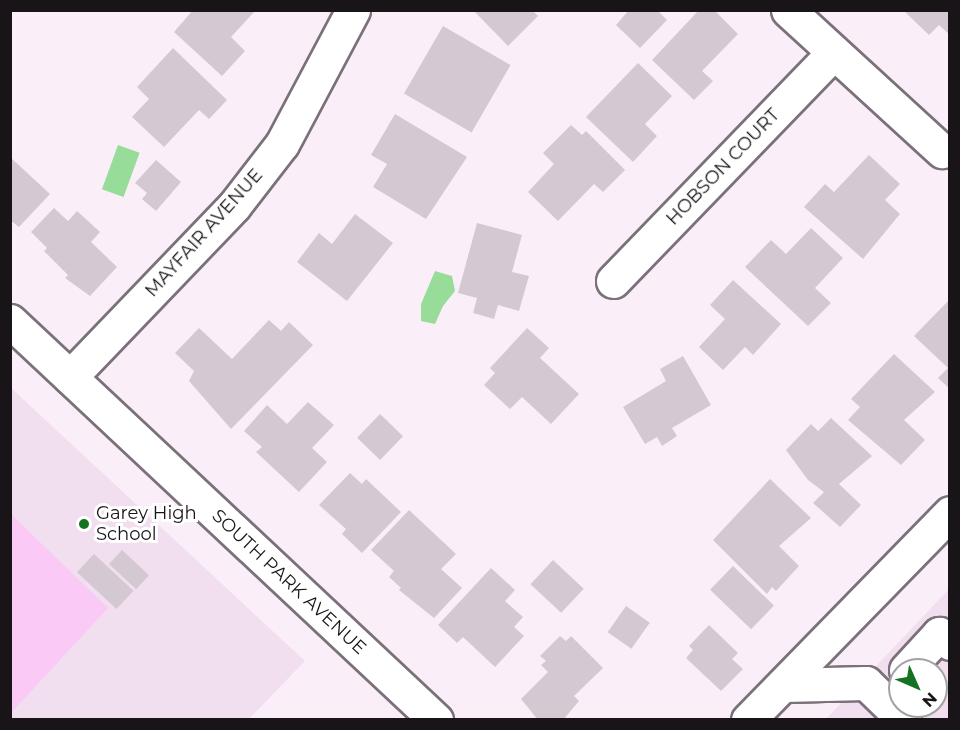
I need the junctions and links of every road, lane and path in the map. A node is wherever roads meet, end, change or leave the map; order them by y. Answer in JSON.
{"nodes":[{"id":1,"x":353,"y":10,"type":"edge"},
{"id":2,"x":788,"y":10,"type":"edge"},
{"id":3,"x":833,"y":53,"type":"junction"},
{"id":4,"x":942,"y":151,"type":"dead end"},
{"id":5,"x":613,"y":281,"type":"dead end"},
{"id":6,"x":10,"y":321,"type":"edge"},
{"id":7,"x":70,"y":377,"type":"junction"},
{"id":8,"x":950,"y":513,"type":"edge"},
{"id":9,"x":950,"y":644,"type":"edge"},
{"id":10,"x":917,"y":658,"type":"edge"},
{"id":11,"x":784,"y":686,"type":"junction"},
{"id":12,"x":888,"y":687,"type":"edge"},
{"id":13,"x":436,"y":720,"type":"edge"},
{"id":14,"x":748,"y":720,"type":"edge"}],
"edges":[{"from":1,"to":7,"type":"street","name":"MAYFAIR AVENUE"},
{"from":2,"to":3,"type":"street"},
{"from":3,"to":4,"type":"street"},
{"from":3,"to":5,"type":"street","name":"HOBSON COURT"},
{"from":6,"to":7,"type":"street","name":"SOUTH PARK AVENUE"},
{"from":7,"to":13,"type":"street","name":"SOUTH PARK AVENUE"},
{"from":8,"to":11,"type":"street"},
{"from":9,"to":10,"type":"street"},
{"from":11,"to":12,"type":"street"},
{"from":11,"to":14,"type":"street"}]}
